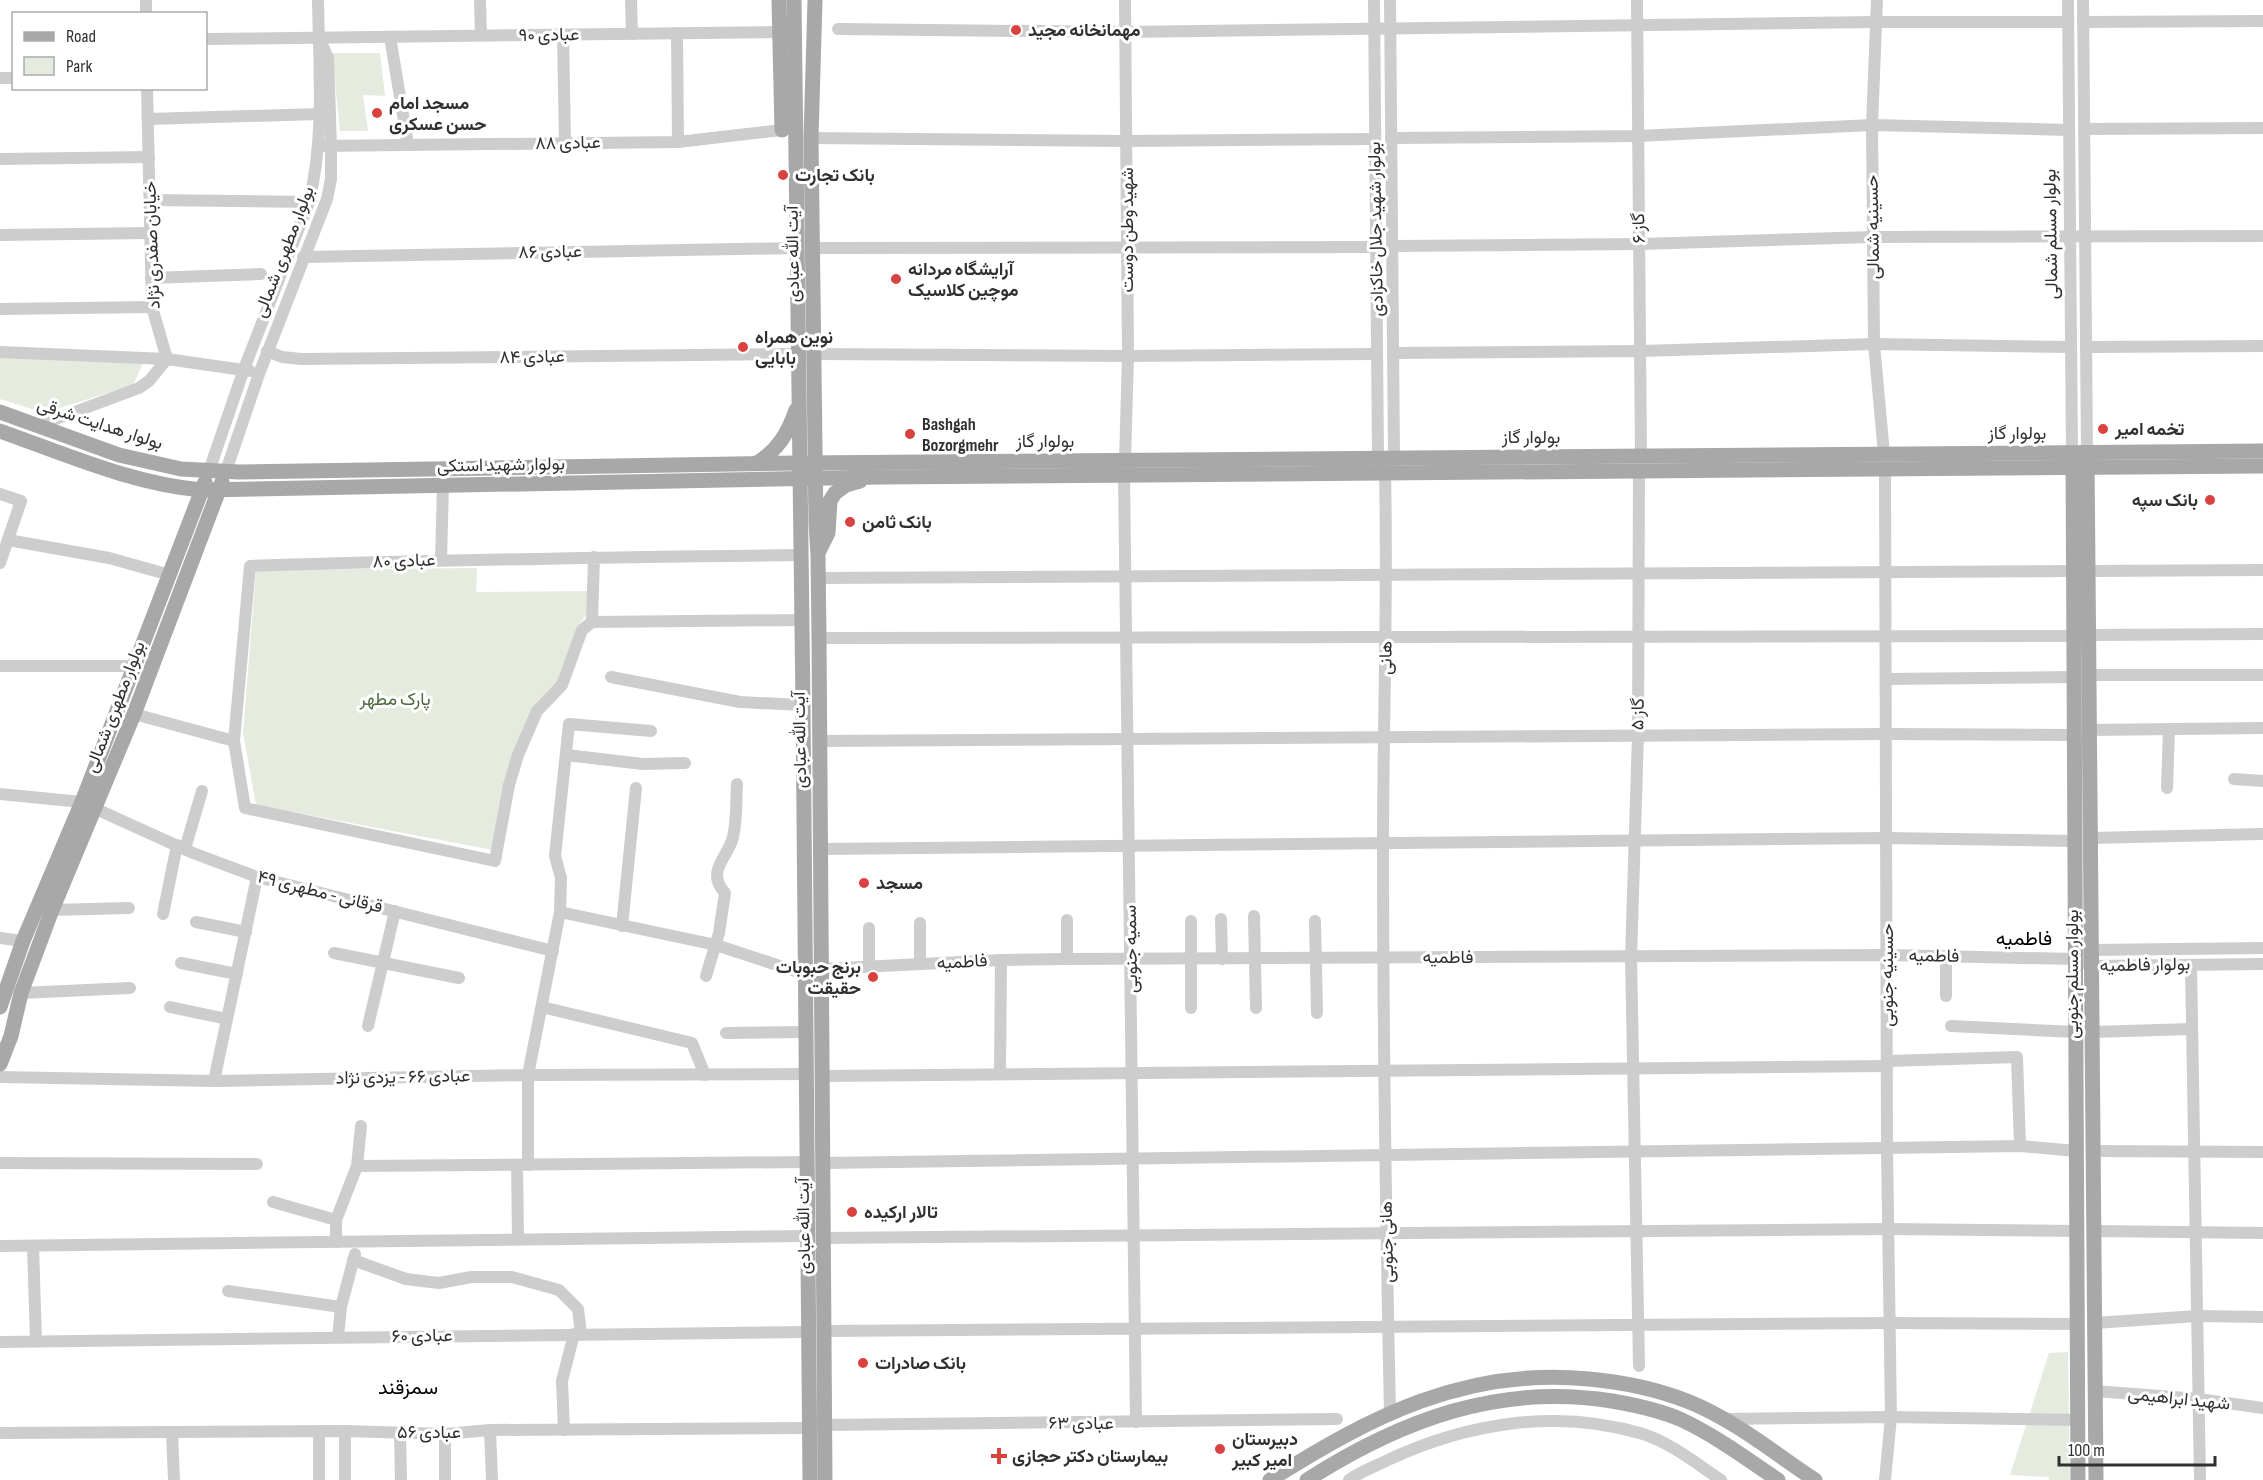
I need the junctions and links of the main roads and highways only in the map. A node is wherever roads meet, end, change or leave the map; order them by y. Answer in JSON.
{"nodes":[{"id":1,"x":779,"y":0,"type":"edge"},
{"id":2,"x":794,"y":0,"type":"edge"},
{"id":3,"x":815,"y":0,"type":"edge"},
{"id":4,"x":815,"y":28,"type":"junction"},
{"id":5,"x":787,"y":30,"type":"junction"},
{"id":6,"x":781,"y":74,"type":"junction"},
{"id":7,"x":794,"y":92,"type":"junction"},
{"id":8,"x":782,"y":130,"type":"road end"},
{"id":9,"x":805,"y":248,"type":"junction"},
{"id":10,"x":806,"y":354,"type":"junction"},
{"id":11,"x":799,"y":402,"type":"junction"},
{"id":12,"x":0,"y":412,"type":"edge"},
{"id":13,"x":0,"y":431,"type":"edge"},
{"id":14,"x":2263,"y":451,"type":"edge"},
{"id":15,"x":2080,"y":460,"type":"junction"},
{"id":16,"x":758,"y":463,"type":"junction"},
{"id":17,"x":808,"y":463,"type":"junction"},
{"id":18,"x":1640,"y":463,"type":"junction"},
{"id":19,"x":2263,"y":466,"type":"edge"},
{"id":20,"x":1125,"y":468,"type":"junction"},
{"id":21,"x":209,"y":471,"type":"junction"},
{"id":22,"x":226,"y":471,"type":"junction"},
{"id":23,"x":880,"y":477,"type":"junction"},
{"id":24,"x":808,"y":479,"type":"junction"},
{"id":25,"x":202,"y":490,"type":"junction"},
{"id":26,"x":220,"y":490,"type":"junction"},
{"id":27,"x":818,"y":555,"type":"junction"},
{"id":28,"x":2081,"y":676,"type":"junction"},
{"id":29,"x":2090,"y":730,"type":"junction"},
{"id":30,"x":2074,"y":735,"type":"junction"},
{"id":31,"x":89,"y":805,"type":"junction"},
{"id":32,"x":45,"y":908,"type":"junction"},
{"id":33,"x":0,"y":1007,"type":"edge"},
{"id":34,"x":0,"y":1064,"type":"edge"},
{"id":35,"x":817,"y":1426,"type":"junction"},
{"id":36,"x":810,"y":1480,"type":"edge"},
{"id":37,"x":825,"y":1480,"type":"edge"},
{"id":38,"x":1270,"y":1480,"type":"edge"},
{"id":39,"x":1306,"y":1480,"type":"edge"},
{"id":40,"x":1778,"y":1480,"type":"edge"},
{"id":41,"x":1815,"y":1480,"type":"edge"},
{"id":42,"x":2078,"y":1480,"type":"edge"},
{"id":43,"x":2096,"y":1480,"type":"edge"}],
"edges":[{"from":1,"to":5,"type":"main road"},
{"from":2,"to":5,"type":"main road","name":"آیت الله عبادی"},
{"from":3,"to":4,"type":"main road","name":"آیت الله عبادی"},
{"from":4,"to":5,"type":"main road"},
{"from":4,"to":9,"type":"main road","name":"آیت الله عبادی"},
{"from":5,"to":6,"type":"main road"},
{"from":5,"to":7,"type":"main road","name":"آیت الله عبادی"},
{"from":6,"to":7,"type":"main road"},
{"from":6,"to":8,"type":"main road"},
{"from":7,"to":9,"type":"main road","name":"آیت الله عبادی"},
{"from":9,"to":10,"type":"main road","name":"آیت الله عبادی"},
{"from":10,"to":11,"type":"main road","name":"آیت الله عبادی"},
{"from":10,"to":17,"type":"main road","name":"آیت الله عبادی"},
{"from":11,"to":16,"type":"main road"},
{"from":11,"to":17,"type":"main road","name":"آیت الله عبادی"},
{"from":12,"to":21,"type":"main road","name":"بولوار هدایت شرقی"},
{"from":13,"to":25,"type":"main road"},
{"from":14,"to":15,"type":"main road","name":"بولوار گاز"},
{"from":15,"to":18,"type":"main road","name":"بولوار گاز"},
{"from":15,"to":19,"type":"main road","name":"بولوار گاز"},
{"from":15,"to":28,"type":"main road","name":"بولوار مسلم جنوبی"},
{"from":16,"to":17,"type":"main road","name":"بولوار شهید استکی"},
{"from":16,"to":22,"type":"main road","name":"بولوار شهید استکی"},
{"from":17,"to":20,"type":"main road","name":"بولوار گاز"},
{"from":17,"to":24,"type":"main road","name":"آیت الله عبادی"},
{"from":18,"to":20,"type":"main road","name":"بولوار گاز"},
{"from":18,"to":20,"type":"main road","name":"بولوار گاز"},
{"from":20,"to":23,"type":"main road","name":"بولوار گاز"},
{"from":21,"to":22,"type":"main road","name":"بولوار هدایت شرقی"},
{"from":21,"to":25,"type":"main road","name":"بولوار مطهری شمالی"},
{"from":22,"to":26,"type":"main road","name":"بولوار مطهری شمالی"},
{"from":23,"to":24,"type":"main road","name":"بولوار گاز"},
{"from":23,"to":27,"type":"main road"},
{"from":24,"to":26,"type":"main road","name":"بولوار شهید استکی"},
{"from":24,"to":27,"type":"main road","name":"آیت الله عبادی"},
{"from":24,"to":35,"type":"main road","name":"آیت الله عبادی"},
{"from":25,"to":26,"type":"main road","name":"بولوار شهید استکی"},
{"from":25,"to":31,"type":"main road","name":"بولوار مطهری شمالی"},
{"from":26,"to":31,"type":"main road","name":"بولوار مطهری شمالی"},
{"from":27,"to":35,"type":"main road","name":"آیت الله عبادی"},
{"from":28,"to":29,"type":"main road","name":"بولوار مسلم جنوبی"},
{"from":28,"to":30,"type":"main road","name":"بولوار مسلم جنوبی"},
{"from":29,"to":30,"type":"main road"},
{"from":29,"to":43,"type":"main road","name":"بولوار مسلم جنوبی"},
{"from":30,"to":42,"type":"main road","name":"بولوار مسلم جنوبی"},
{"from":31,"to":32,"type":"main road","name":"بولوار مطهری شمالی"},
{"from":32,"to":33,"type":"main road","name":"بولوار مطهری شمالی"},
{"from":32,"to":34,"type":"main road","name":"بولوار مطهری شمالی"},
{"from":35,"to":36,"type":"main road","name":"آیت الله عبادی"},
{"from":35,"to":37,"type":"main road","name":"آیت الله عبادی"},
{"from":38,"to":41,"type":"main road"},
{"from":39,"to":40,"type":"main road"}]}
